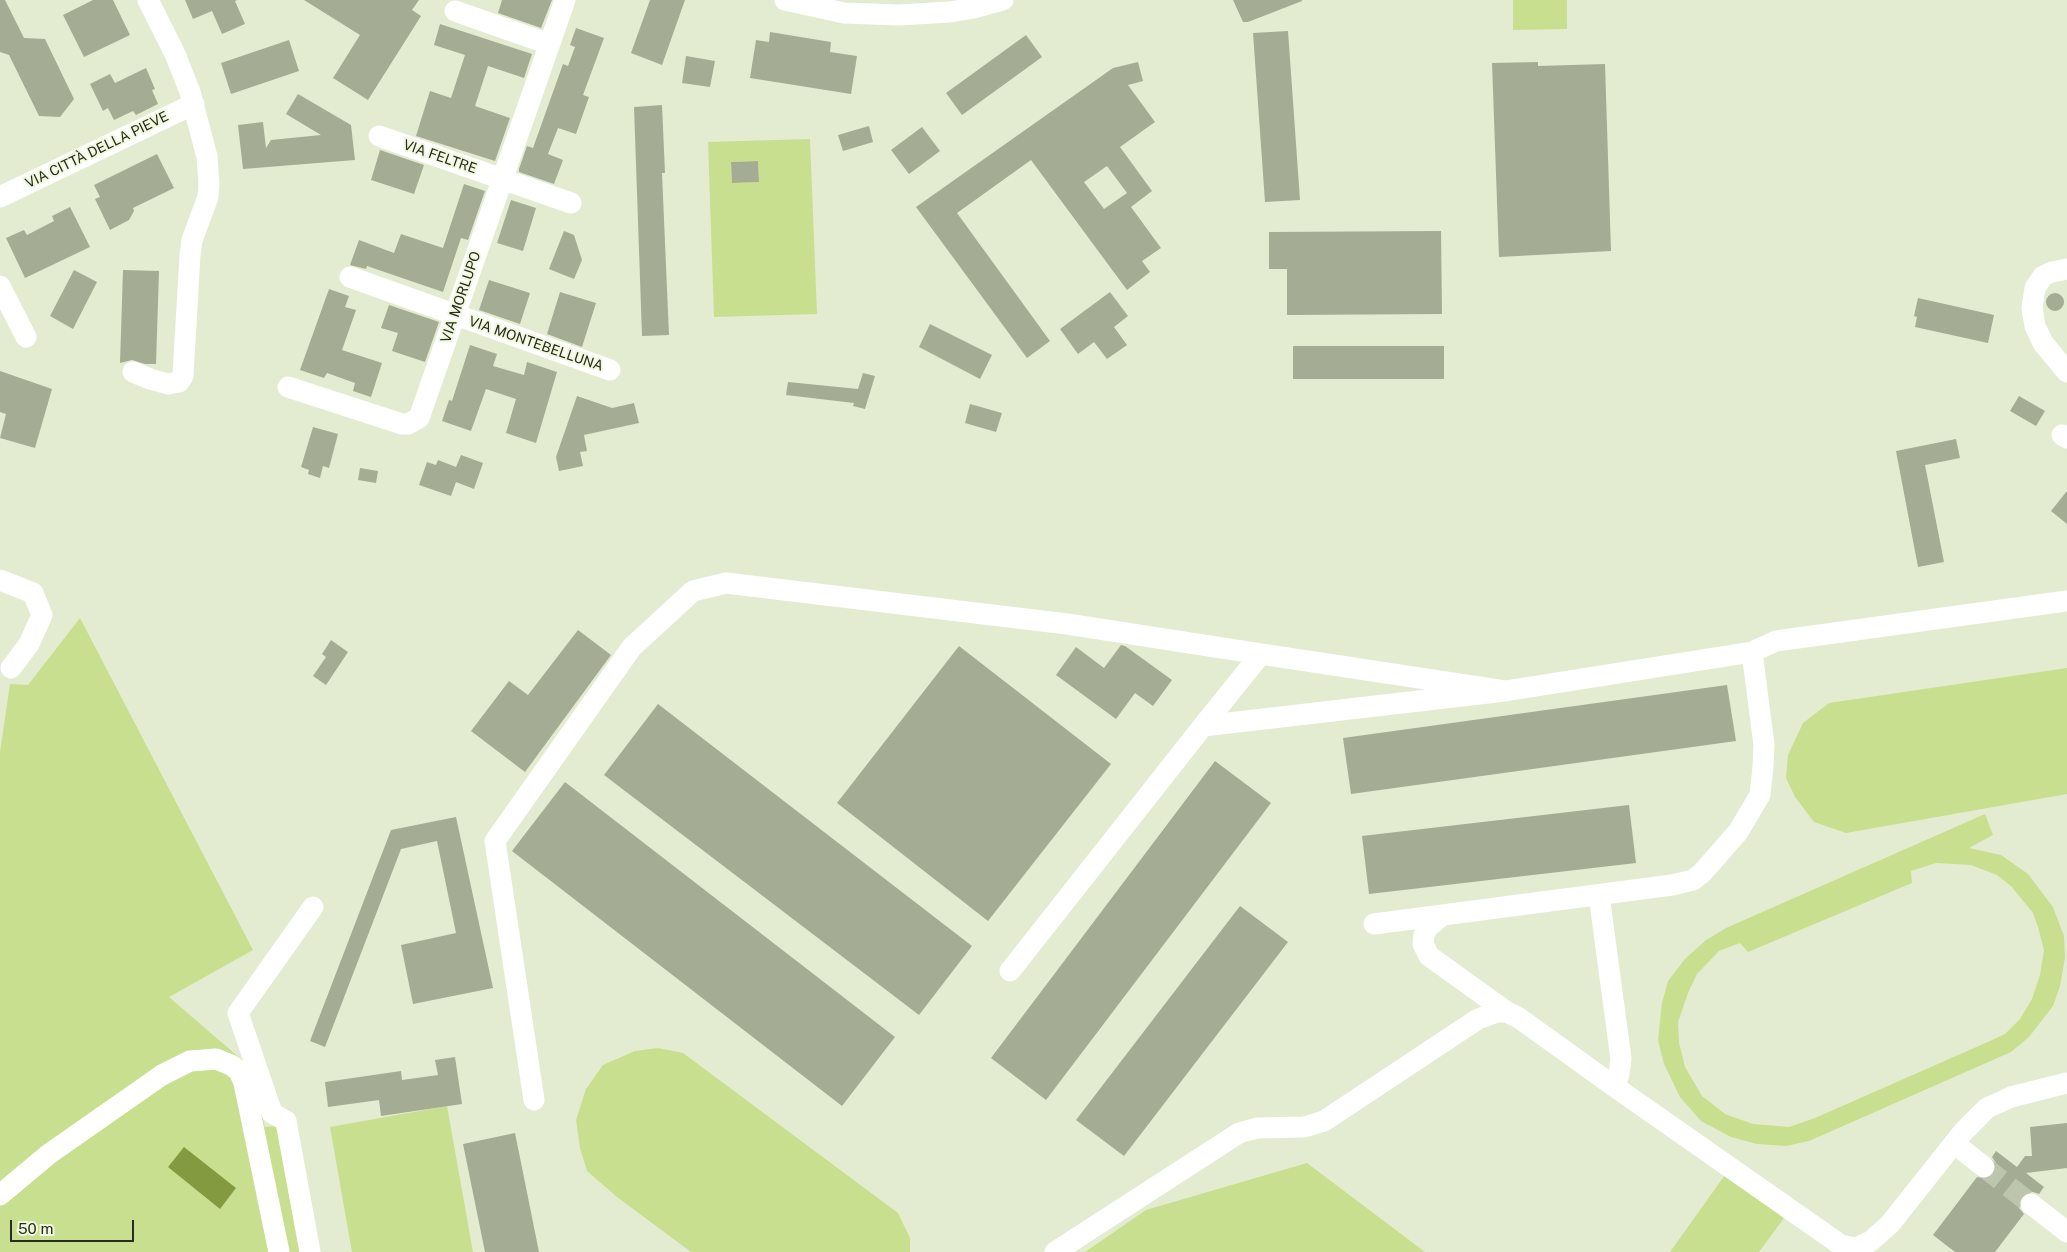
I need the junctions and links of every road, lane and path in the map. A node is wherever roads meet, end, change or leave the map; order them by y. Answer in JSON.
{"nodes":[{"id":1,"x":148,"y":0,"type":"edge"},
{"id":2,"x":564,"y":0,"type":"edge"},
{"id":3,"x":785,"y":0,"type":"edge"},
{"id":4,"x":1003,"y":0,"type":"edge"},
{"id":5,"x":974,"y":4,"type":"edge"},
{"id":6,"x":455,"y":11,"type":"dead end"},
{"id":7,"x":549,"y":44,"type":"junction"},
{"id":8,"x":194,"y":104,"type":"junction"},
{"id":9,"x":379,"y":136,"type":"dead end"},
{"id":10,"x":502,"y":179,"type":"junction"},
{"id":11,"x":0,"y":197,"type":"edge"},
{"id":12,"x":571,"y":204,"type":"dead end"},
{"id":13,"x":2067,"y":269,"type":"edge"},
{"id":14,"x":350,"y":277,"type":"dead end"},
{"id":15,"x":0,"y":286,"type":"edge"},
{"id":16,"x":454,"y":316,"type":"junction"},
{"id":17,"x":26,"y":337,"type":"dead end"},
{"id":18,"x":610,"y":370,"type":"dead end"},
{"id":19,"x":133,"y":372,"type":"dead end"},
{"id":20,"x":2067,"y":372,"type":"edge"},
{"id":21,"x":288,"y":387,"type":"dead end"},
{"id":22,"x":0,"y":580,"type":"edge"},
{"id":23,"x":2067,"y":601,"type":"edge"},
{"id":24,"x":1752,"y":652,"type":"junction"},
{"id":25,"x":1261,"y":654,"type":"junction"},
{"id":26,"x":12,"y":668,"type":"dead end"},
{"id":27,"x":1407,"y":676,"type":"junction"},
{"id":28,"x":1505,"y":691,"type":"junction"},
{"id":29,"x":1403,"y":703,"type":"junction"},
{"id":30,"x":1203,"y":726,"type":"junction"},
{"id":31,"x":1600,"y":894,"type":"junction"},
{"id":32,"x":313,"y":906,"type":"dead end"},
{"id":33,"x":1443,"y":915,"type":"junction"},
{"id":34,"x":1374,"y":924,"type":"dead end"},
{"id":35,"x":1010,"y":972,"type":"dead end"},
{"id":36,"x":1506,"y":1012,"type":"junction"},
{"id":37,"x":2067,"y":1083,"type":"edge"},
{"id":38,"x":1614,"y":1087,"type":"junction"},
{"id":39,"x":534,"y":1100,"type":"dead end"},
{"id":40,"x":1954,"y":1143,"type":"junction"},
{"id":41,"x":1984,"y":1167,"type":"tunnel mouth"},
{"id":42,"x":0,"y":1195,"type":"edge"},
{"id":43,"x":2031,"y":1204,"type":"tunnel mouth"},
{"id":44,"x":2067,"y":1232,"type":"edge"},
{"id":45,"x":1849,"y":1249,"type":"edge"},
{"id":46,"x":279,"y":1252,"type":"edge"},
{"id":47,"x":310,"y":1252,"type":"edge"},
{"id":48,"x":1055,"y":1252,"type":"edge"}],
"edges":[{"from":1,"to":8,"type":"street"},
{"from":2,"to":7,"type":"street","name":"VIA MORLUPO"},
{"from":3,"to":5,"type":"street"},
{"from":4,"to":5,"type":"street"},
{"from":6,"to":7,"type":"street"},
{"from":7,"to":10,"type":"street","name":"VIA MORLUPO"},
{"from":8,"to":11,"type":"street","name":"VIA CITTÀ DELLA PIEVE"},
{"from":8,"to":19,"type":"street"},
{"from":9,"to":10,"type":"street","name":"VIA FELTRE"},
{"from":10,"to":12,"type":"street","name":"VIA FELTRE"},
{"from":10,"to":16,"type":"street","name":"VIA MORLUPO"},
{"from":13,"to":20,"type":"street"},
{"from":14,"to":16,"type":"street","name":"VIA MONTEBELLUNA"},
{"from":15,"to":17,"type":"street"},
{"from":16,"to":18,"type":"street","name":"VIA MONTEBELLUNA"},
{"from":16,"to":21,"type":"street","name":"VIA MORLUPO"},
{"from":22,"to":26,"type":"street"},
{"from":23,"to":24,"type":"street"},
{"from":24,"to":28,"type":"street"},
{"from":24,"to":31,"type":"street"},
{"from":25,"to":27,"type":"street"},
{"from":25,"to":30,"type":"street"},
{"from":25,"to":39,"type":"street"},
{"from":27,"to":28,"type":"street"},
{"from":27,"to":29,"type":"street"},
{"from":28,"to":29,"type":"street"},
{"from":29,"to":30,"type":"street"},
{"from":30,"to":35,"type":"street"},
{"from":31,"to":33,"type":"street"},
{"from":31,"to":38,"type":"street"},
{"from":32,"to":47,"type":"street"},
{"from":33,"to":34,"type":"street"},
{"from":33,"to":36,"type":"street"},
{"from":36,"to":38,"type":"street"},
{"from":36,"to":48,"type":"street"},
{"from":37,"to":40,"type":"street"},
{"from":38,"to":45,"type":"street"},
{"from":40,"to":41,"type":"street"},
{"from":40,"to":45,"type":"street"},
{"from":42,"to":46,"type":"street"},
{"from":43,"to":44,"type":"street"}]}
